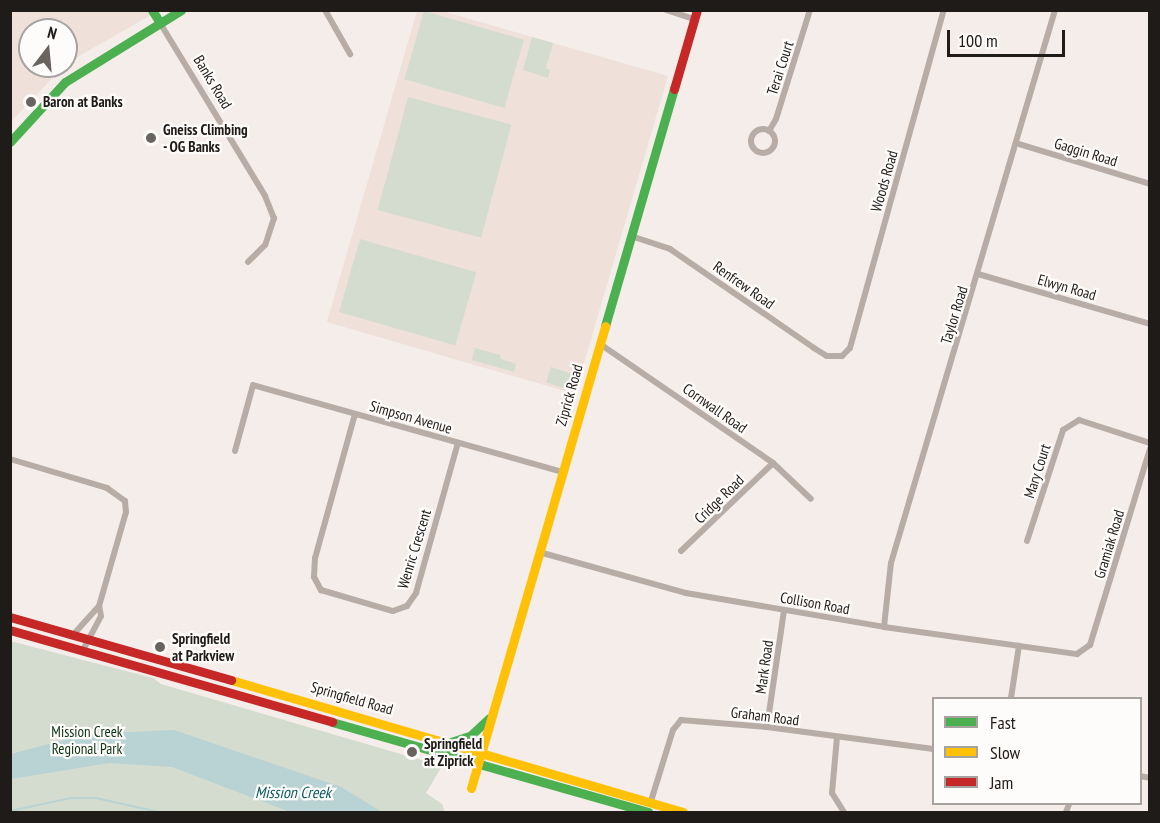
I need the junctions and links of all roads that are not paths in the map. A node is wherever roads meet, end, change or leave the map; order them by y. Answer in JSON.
{"nodes":[{"id":1,"x":152,"y":10,"type":"edge"},
{"id":2,"x":181,"y":10,"type":"edge"},
{"id":3,"x":326,"y":10,"type":"edge"},
{"id":4,"x":666,"y":10,"type":"edge"},
{"id":5,"x":810,"y":10,"type":"edge"},
{"id":6,"x":944,"y":10,"type":"edge"},
{"id":7,"x":1055,"y":10,"type":"edge"},
{"id":8,"x":696,"y":15,"type":"edge"},
{"id":9,"x":160,"y":23,"type":"junction"},
{"id":10,"x":350,"y":54,"type":"dead end"},
{"id":11,"x":769,"y":131,"type":"junction"},
{"id":12,"x":10,"y":141,"type":"edge"},
{"id":13,"x":1016,"y":143,"type":"junction"},
{"id":14,"x":1149,"y":184,"type":"edge"},
{"id":15,"x":631,"y":236,"type":"junction"},
{"id":16,"x":248,"y":262,"type":"dead end"},
{"id":17,"x":978,"y":274,"type":"junction"},
{"id":18,"x":1149,"y":324,"type":"edge"},
{"id":19,"x":600,"y":344,"type":"junction"},
{"id":20,"x":842,"y":356,"type":"joint"},
{"id":21,"x":355,"y":414,"type":"junction"},
{"id":22,"x":458,"y":443,"type":"junction"},
{"id":23,"x":1149,"y":443,"type":"edge"},
{"id":24,"x":1149,"y":449,"type":"edge"},
{"id":25,"x":235,"y":451,"type":"dead end"},
{"id":26,"x":10,"y":459,"type":"edge"},
{"id":27,"x":773,"y":463,"type":"junction"},
{"id":28,"x":562,"y":472,"type":"junction"},
{"id":29,"x":811,"y":499,"type":"dead end"},
{"id":30,"x":1027,"y":541,"type":"dead end"},
{"id":31,"x":681,"y":551,"type":"dead end"},
{"id":32,"x":539,"y":552,"type":"junction"},
{"id":33,"x":99,"y":606,"type":"junction"},
{"id":34,"x":784,"y":610,"type":"junction"},
{"id":35,"x":10,"y":617,"type":"edge"},
{"id":36,"x":884,"y":627,"type":"junction"},
{"id":37,"x":10,"y":630,"type":"edge"},
{"id":38,"x":74,"y":634,"type":"junction"},
{"id":39,"x":90,"y":639,"type":"junction"},
{"id":40,"x":1090,"y":645,"type":"joint"},
{"id":41,"x":1019,"y":646,"type":"junction"},
{"id":42,"x":83,"y":650,"type":"junction"},
{"id":43,"x":1011,"y":697,"type":"edge"},
{"id":44,"x":491,"y":716,"type":"junction"},
{"id":45,"x":767,"y":727,"type":"junction"},
{"id":46,"x":837,"y":737,"type":"junction"},
{"id":47,"x":449,"y":742,"type":"junction"},
{"id":48,"x":932,"y":749,"type":"edge"},
{"id":49,"x":480,"y":750,"type":"junction"},
{"id":50,"x":477,"y":763,"type":"junction"},
{"id":51,"x":471,"y":788,"type":"dead end"},
{"id":52,"x":651,"y":801,"type":"junction"},
{"id":53,"x":646,"y":812,"type":"edge"},
{"id":54,"x":683,"y":813,"type":"edge"},
{"id":55,"x":844,"y":813,"type":"edge"}],
"edges":[{"from":1,"to":9,"type":"main road","name":"Banks Road"},
{"from":2,"to":9,"type":"main road"},
{"from":3,"to":10,"type":"street"},
{"from":4,"to":8,"type":"street"},
{"from":5,"to":11,"type":"street","name":"Terai Court"},
{"from":6,"to":20,"type":"street","name":"Woods Road"},
{"from":7,"to":13,"type":"street","name":"Taylor Road"},
{"from":8,"to":15,"type":"main road","name":"Ziprick Road"},
{"from":9,"to":12,"type":"main road"},
{"from":9,"to":16,"type":"street","name":"Banks Road"},
{"from":11,"to":11,"type":"street"},
{"from":13,"to":14,"type":"street","name":"Gaggin Road"},
{"from":13,"to":17,"type":"street","name":"Taylor Road"},
{"from":15,"to":19,"type":"main road","name":"Ziprick Road"},
{"from":15,"to":20,"type":"street","name":"Renfrew Road"},
{"from":17,"to":18,"type":"street","name":"Elwyn Road"},
{"from":17,"to":36,"type":"street","name":"Taylor Road"},
{"from":19,"to":27,"type":"street","name":"Cornwall Road"},
{"from":19,"to":28,"type":"main road","name":"Ziprick Road"},
{"from":21,"to":22,"type":"street","name":"Simpson Avenue"},
{"from":21,"to":22,"type":"street","name":"Wenric Crescent"},
{"from":21,"to":25,"type":"street","name":"Simpson Avenue"},
{"from":22,"to":28,"type":"street","name":"Simpson Avenue"},
{"from":23,"to":30,"type":"street","name":"Mary Court"},
{"from":24,"to":40,"type":"street","name":"Gramiak Road"},
{"from":26,"to":33,"type":"street"},
{"from":27,"to":29,"type":"street","name":"Cornwall Road"},
{"from":27,"to":31,"type":"street","name":"Cridge Road"},
{"from":28,"to":32,"type":"main road","name":"Ziprick Road"},
{"from":32,"to":34,"type":"street","name":"Collison Road"},
{"from":32,"to":44,"type":"main road","name":"Ziprick Road"},
{"from":33,"to":38,"type":"street"},
{"from":33,"to":39,"type":"street"},
{"from":34,"to":36,"type":"street","name":"Collison Road"},
{"from":34,"to":45,"type":"street","name":"Mark Road"},
{"from":35,"to":38,"type":"main road","name":"Springfield Road"},
{"from":36,"to":41,"type":"street","name":"Collison Road"},
{"from":37,"to":42,"type":"main road","name":"Springfield Road"},
{"from":38,"to":39,"type":"main road","name":"Springfield Road"},
{"from":39,"to":42,"type":"street"},
{"from":39,"to":47,"type":"main road","name":"Springfield Road"},
{"from":40,"to":41,"type":"street","name":"Collison Road"},
{"from":41,"to":43,"type":"street"},
{"from":42,"to":50,"type":"main road","name":"Springfield Road"},
{"from":44,"to":47,"type":"main road"},
{"from":44,"to":49,"type":"main road","name":"Ziprick Road"},
{"from":45,"to":46,"type":"street","name":"Graham Road"},
{"from":45,"to":52,"type":"street","name":"Graham Road"},
{"from":46,"to":48,"type":"street","name":"Graham Road"},
{"from":46,"to":55,"type":"street"},
{"from":47,"to":49,"type":"main road","name":"Springfield Road"},
{"from":49,"to":50,"type":"main road","name":"Ziprick Road"},
{"from":49,"to":52,"type":"main road","name":"Springfield Road"},
{"from":50,"to":51,"type":"main road","name":"Ziprick Road"},
{"from":50,"to":53,"type":"main road","name":"Springfield Road"},
{"from":52,"to":54,"type":"main road","name":"Springfield Road"}]}
